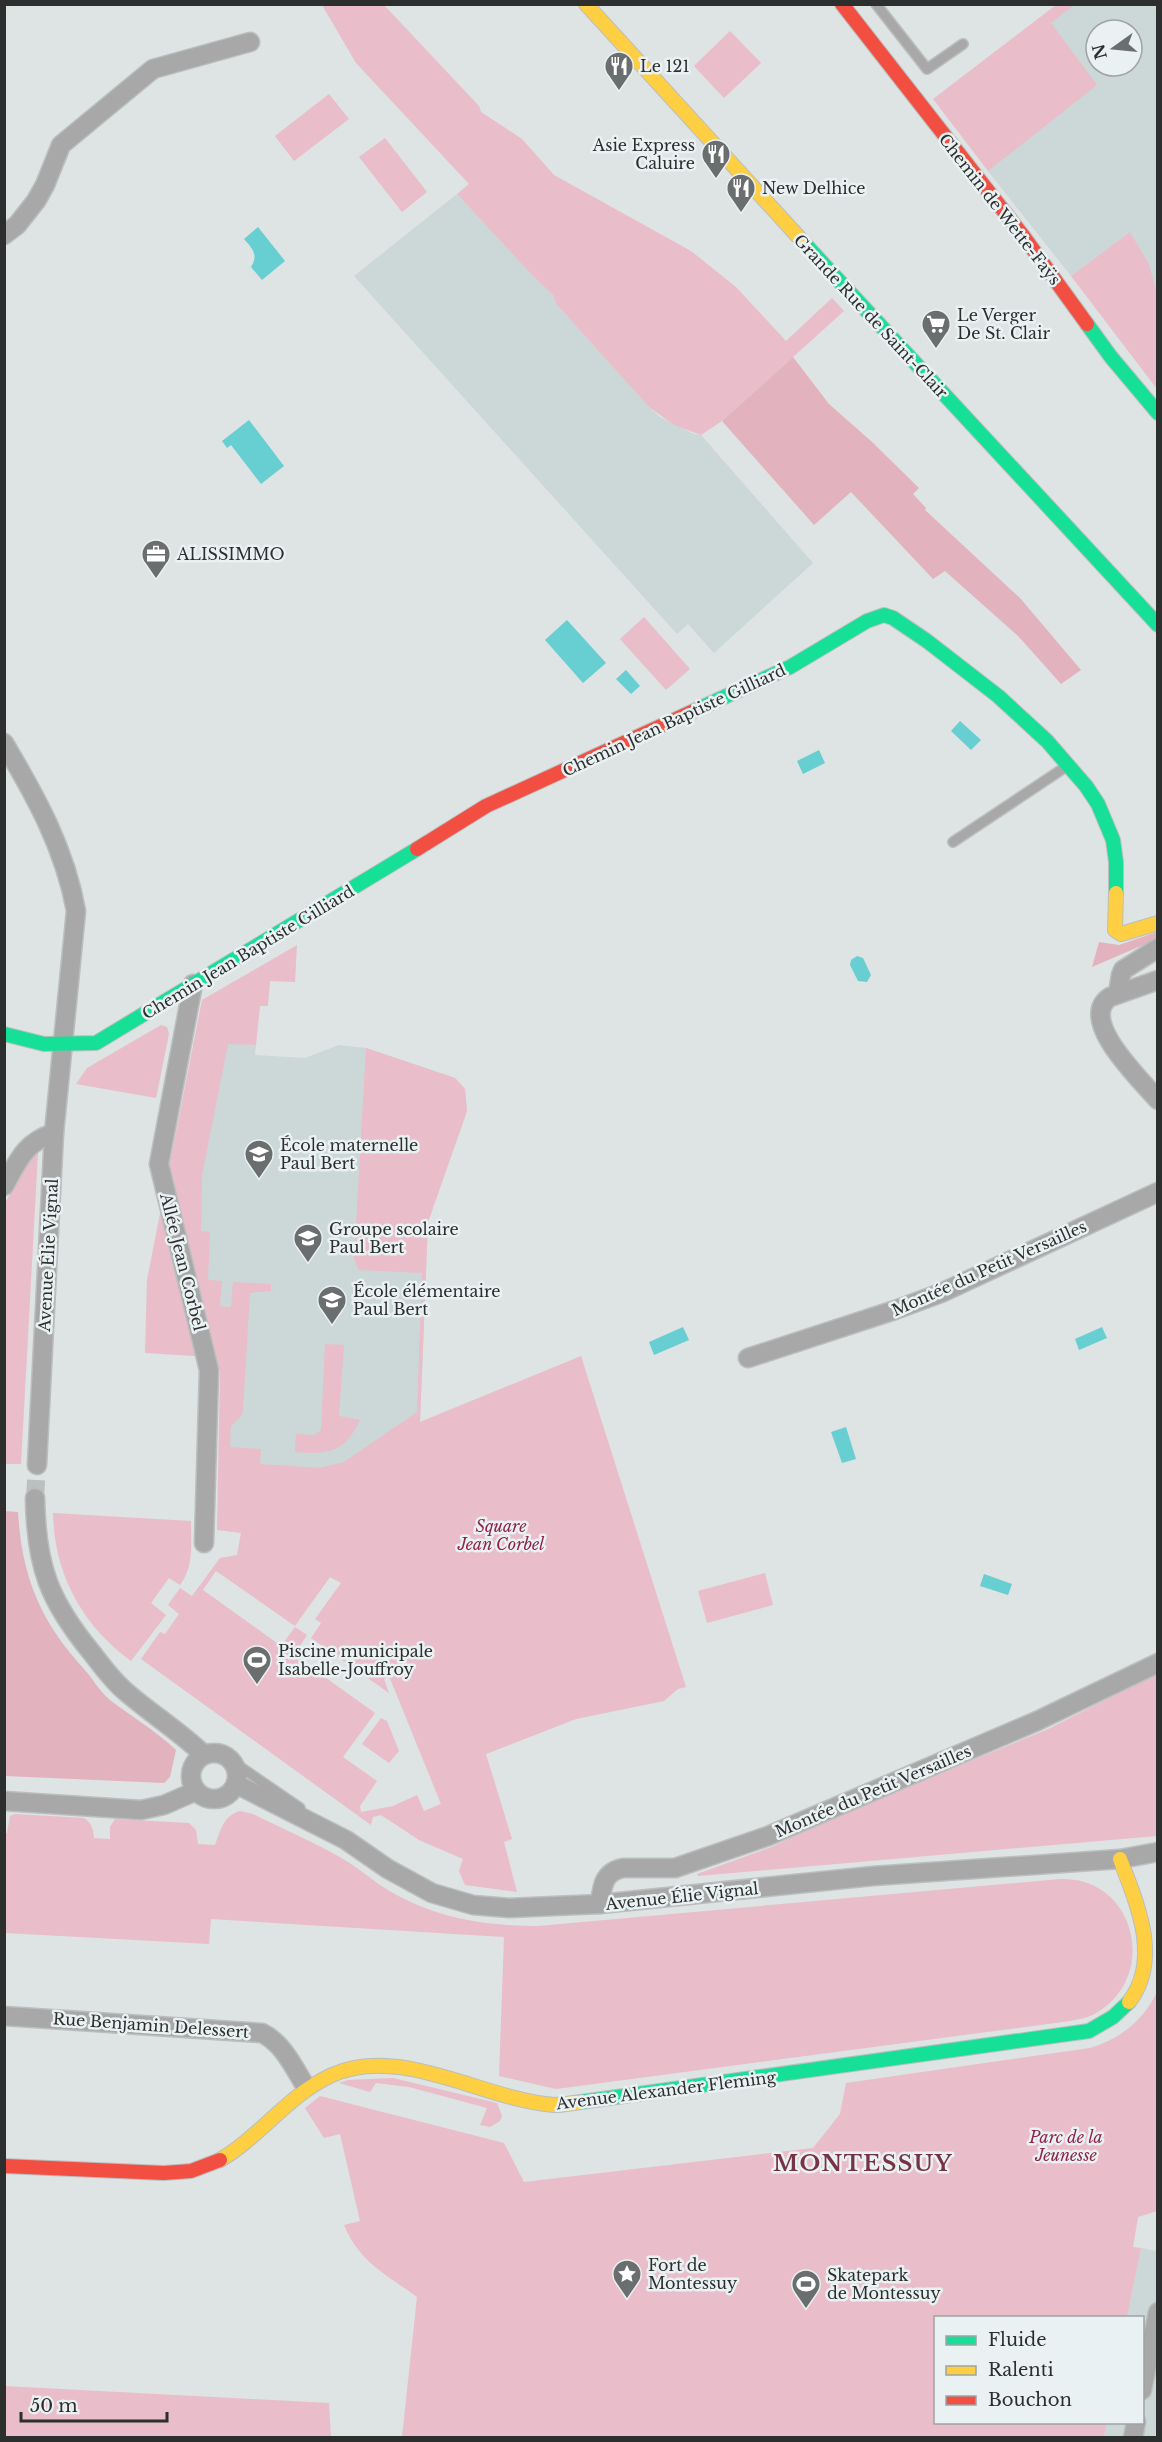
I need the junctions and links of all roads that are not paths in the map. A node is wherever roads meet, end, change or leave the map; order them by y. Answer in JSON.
{"nodes":[{"id":1,"x":586,"y":4,"type":"edge"},
{"id":2,"x":842,"y":4,"type":"edge"},
{"id":3,"x":876,"y":4,"type":"edge"},
{"id":4,"x":249,"y":42,"type":"dead end"},
{"id":5,"x":963,"y":44,"type":"dead end"},
{"id":6,"x":4,"y":235,"type":"edge"},
{"id":7,"x":1158,"y":413,"type":"edge"},
{"id":8,"x":1158,"y":625,"type":"edge"},
{"id":9,"x":4,"y":743,"type":"edge"},
{"id":10,"x":1069,"y":765,"type":"junction"},
{"id":11,"x":952,"y":842,"type":"dead end"},
{"id":12,"x":1158,"y":923,"type":"edge"},
{"id":13,"x":1158,"y":948,"type":"edge"},
{"id":14,"x":1158,"y":980,"type":"edge"},
{"id":15,"x":193,"y":984,"type":"junction"},
{"id":16,"x":1118,"y":993,"type":"junction"},
{"id":17,"x":4,"y":1034,"type":"edge"},
{"id":18,"x":63,"y":1044,"type":"junction"},
{"id":19,"x":1158,"y":1100,"type":"edge"},
{"id":20,"x":54,"y":1133,"type":"junction"},
{"id":21,"x":4,"y":1186,"type":"edge"},
{"id":22,"x":1158,"y":1192,"type":"edge"},
{"id":23,"x":748,"y":1358,"type":"dead end"},
{"id":24,"x":37,"y":1466,"type":"tunnel mouth"},
{"id":25,"x":35,"y":1498,"type":"tunnel mouth"},
{"id":26,"x":204,"y":1544,"type":"dead end"},
{"id":27,"x":1158,"y":1663,"type":"edge"},
{"id":28,"x":203,"y":1754,"type":"junction"},
{"id":29,"x":233,"y":1762,"type":"junction"},
{"id":30,"x":236,"y":1784,"type":"junction"},
{"id":31,"x":196,"y":1791,"type":"junction"},
{"id":32,"x":4,"y":1801,"type":"edge"},
{"id":33,"x":346,"y":1840,"type":"junction"},
{"id":34,"x":1158,"y":1852,"type":"edge"},
{"id":35,"x":1120,"y":1859,"type":"junction"},
{"id":36,"x":600,"y":1904,"type":"junction"},
{"id":37,"x":4,"y":2016,"type":"edge"},
{"id":38,"x":306,"y":2087,"type":"junction"},
{"id":39,"x":4,"y":2166,"type":"edge"},
{"id":40,"x":1158,"y":2312,"type":"edge"},
{"id":41,"x":1144,"y":2385,"type":"edge"}],
"edges":[{"from":1,"to":8,"type":"street","name":"Grande Rue de Saint-Clair"},
{"from":2,"to":7,"type":"street","name":"Chemin de Wette-Faÿs"},
{"from":3,"to":5,"type":"lane"},
{"from":4,"to":6,"type":"street"},
{"from":9,"to":18,"type":"street","name":"Avenue Élie Vignal"},
{"from":10,"to":11,"type":"lane"},
{"from":10,"to":12,"type":"street","name":"Chemin Jean Baptiste Gilliard"},
{"from":10,"to":15,"type":"street","name":"Chemin Jean Baptiste Gilliard"},
{"from":13,"to":16,"type":"street"},
{"from":14,"to":16,"type":"street"},
{"from":15,"to":18,"type":"street","name":"Chemin Jean Baptiste Gilliard"},
{"from":15,"to":26,"type":"street","name":"Allée Jean Corbel"},
{"from":16,"to":19,"type":"street"},
{"from":17,"to":18,"type":"street","name":"Chemin Jean Baptiste Gilliard"},
{"from":18,"to":20,"type":"street","name":"Avenue Élie Vignal"},
{"from":20,"to":21,"type":"street"},
{"from":20,"to":24,"type":"street","name":"Avenue Élie Vignal"},
{"from":22,"to":23,"type":"street","name":"Montée du Petit Versailles"},
{"from":25,"to":28,"type":"street"},
{"from":27,"to":36,"type":"street","name":"Montée du Petit Versailles"},
{"from":28,"to":29,"type":"street"},
{"from":28,"to":31,"type":"street"},
{"from":29,"to":30,"type":"street"},
{"from":29,"to":33,"type":"lane"},
{"from":30,"to":31,"type":"street"},
{"from":30,"to":33,"type":"street","name":"Avenue Élie Vignal"},
{"from":31,"to":32,"type":"street"},
{"from":33,"to":36,"type":"street","name":"Avenue Élie Vignal"},
{"from":34,"to":35,"type":"street","name":"Avenue Élie Vignal"},
{"from":35,"to":36,"type":"street","name":"Avenue Élie Vignal"},
{"from":35,"to":38,"type":"street","name":"Avenue Alexander Fleming"},
{"from":37,"to":38,"type":"street","name":"Rue Benjamin Delessert"},
{"from":38,"to":39,"type":"street","name":"Avenue Alexander Fleming"},
{"from":40,"to":41,"type":"street"}]}
